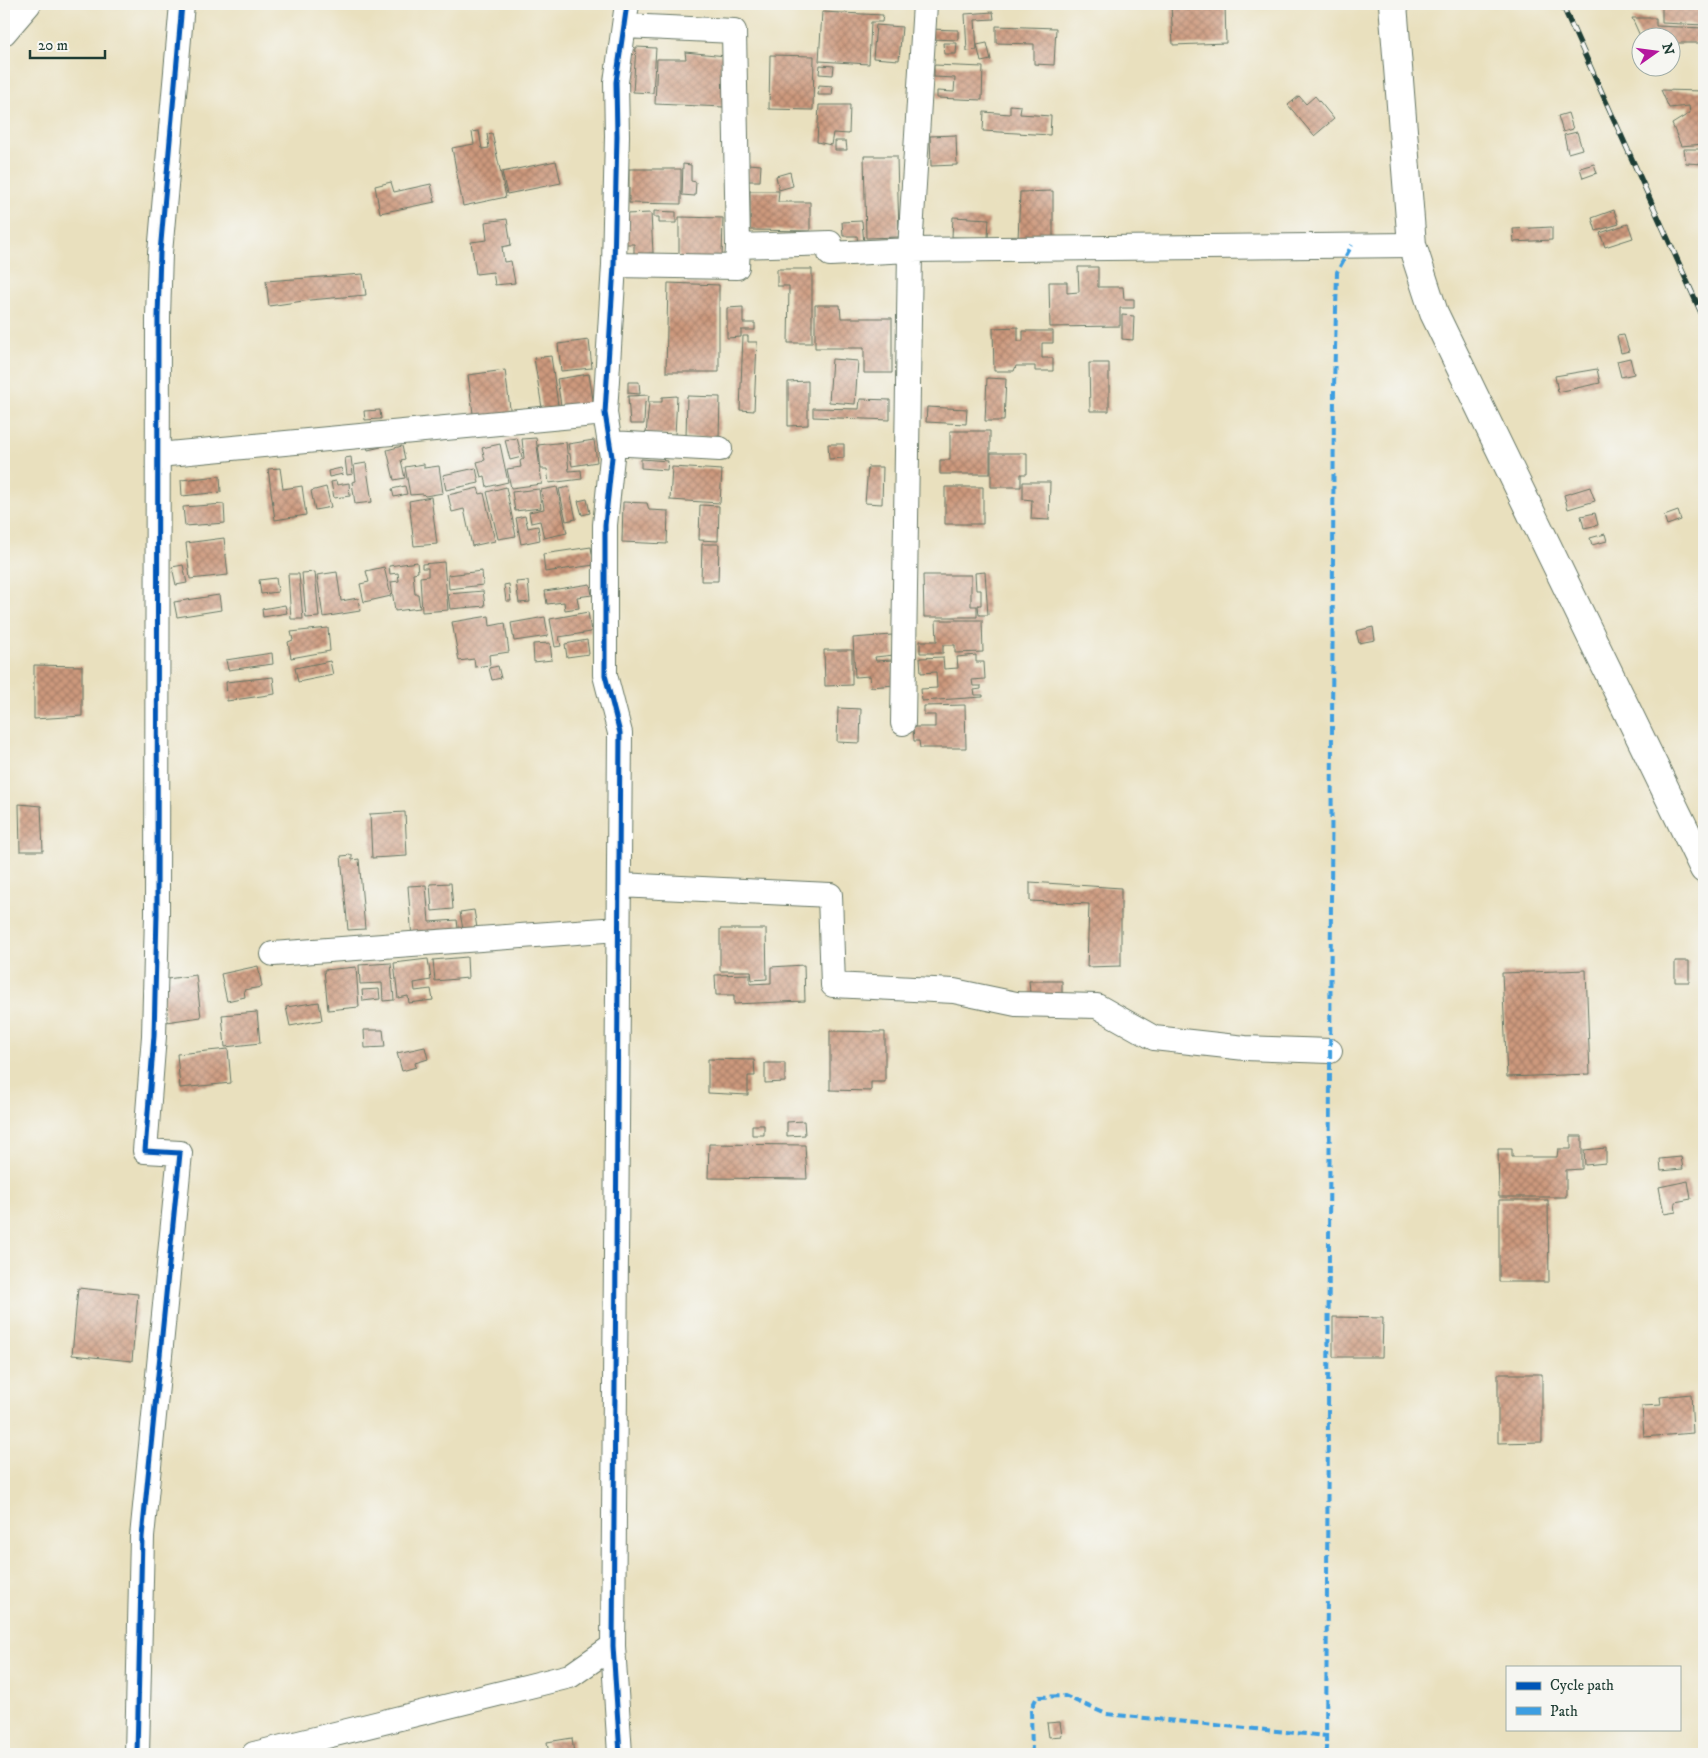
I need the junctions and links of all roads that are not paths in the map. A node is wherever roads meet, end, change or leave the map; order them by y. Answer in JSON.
{"nodes":[{"id":1,"x":29,"y":4,"type":"edge"},
{"id":2,"x":182,"y":4,"type":"edge"},
{"id":3,"x":925,"y":4,"type":"edge"},
{"id":4,"x":1393,"y":4,"type":"edge"},
{"id":5,"x":625,"y":15,"type":"edge"},
{"id":6,"x":4,"y":33,"type":"edge"},
{"id":7,"x":1412,"y":245,"type":"junction"},
{"id":8,"x":738,"y":246,"type":"junction"},
{"id":9,"x":910,"y":250,"type":"junction"},
{"id":10,"x":614,"y":265,"type":"junction"},
{"id":11,"x":606,"y":412,"type":"junction"},
{"id":12,"x":610,"y":443,"type":"junction"},
{"id":13,"x":720,"y":449,"type":"dead end"},
{"id":14,"x":158,"y":455,"type":"junction"},
{"id":15,"x":903,"y":723,"type":"dead end"},
{"id":16,"x":1704,"y":869,"type":"edge"},
{"id":17,"x":618,"y":885,"type":"junction"},
{"id":18,"x":618,"y":929,"type":"junction"},
{"id":19,"x":273,"y":954,"type":"dead end"},
{"id":20,"x":1330,"y":1051,"type":"dead end"},
{"id":21,"x":613,"y":1646,"type":"junction"},
{"id":22,"x":137,"y":1754,"type":"edge"},
{"id":23,"x":254,"y":1754,"type":"edge"},
{"id":24,"x":620,"y":1754,"type":"edge"}],
"edges":[{"from":1,"to":6,"type":"street"},
{"from":2,"to":14,"type":"street"},
{"from":3,"to":9,"type":"street"},
{"from":4,"to":7,"type":"street"},
{"from":5,"to":8,"type":"street"},
{"from":5,"to":10,"type":"street"},
{"from":7,"to":9,"type":"street"},
{"from":7,"to":16,"type":"street"},
{"from":8,"to":9,"type":"street"},
{"from":8,"to":10,"type":"street"},
{"from":9,"to":15,"type":"street"},
{"from":10,"to":11,"type":"street"},
{"from":11,"to":12,"type":"street"},
{"from":11,"to":14,"type":"street"},
{"from":12,"to":13,"type":"street"},
{"from":12,"to":17,"type":"street"},
{"from":14,"to":22,"type":"street"},
{"from":17,"to":18,"type":"street"},
{"from":17,"to":20,"type":"street"},
{"from":18,"to":19,"type":"street"},
{"from":18,"to":21,"type":"street"},
{"from":21,"to":23,"type":"street"},
{"from":21,"to":24,"type":"street"}]}
